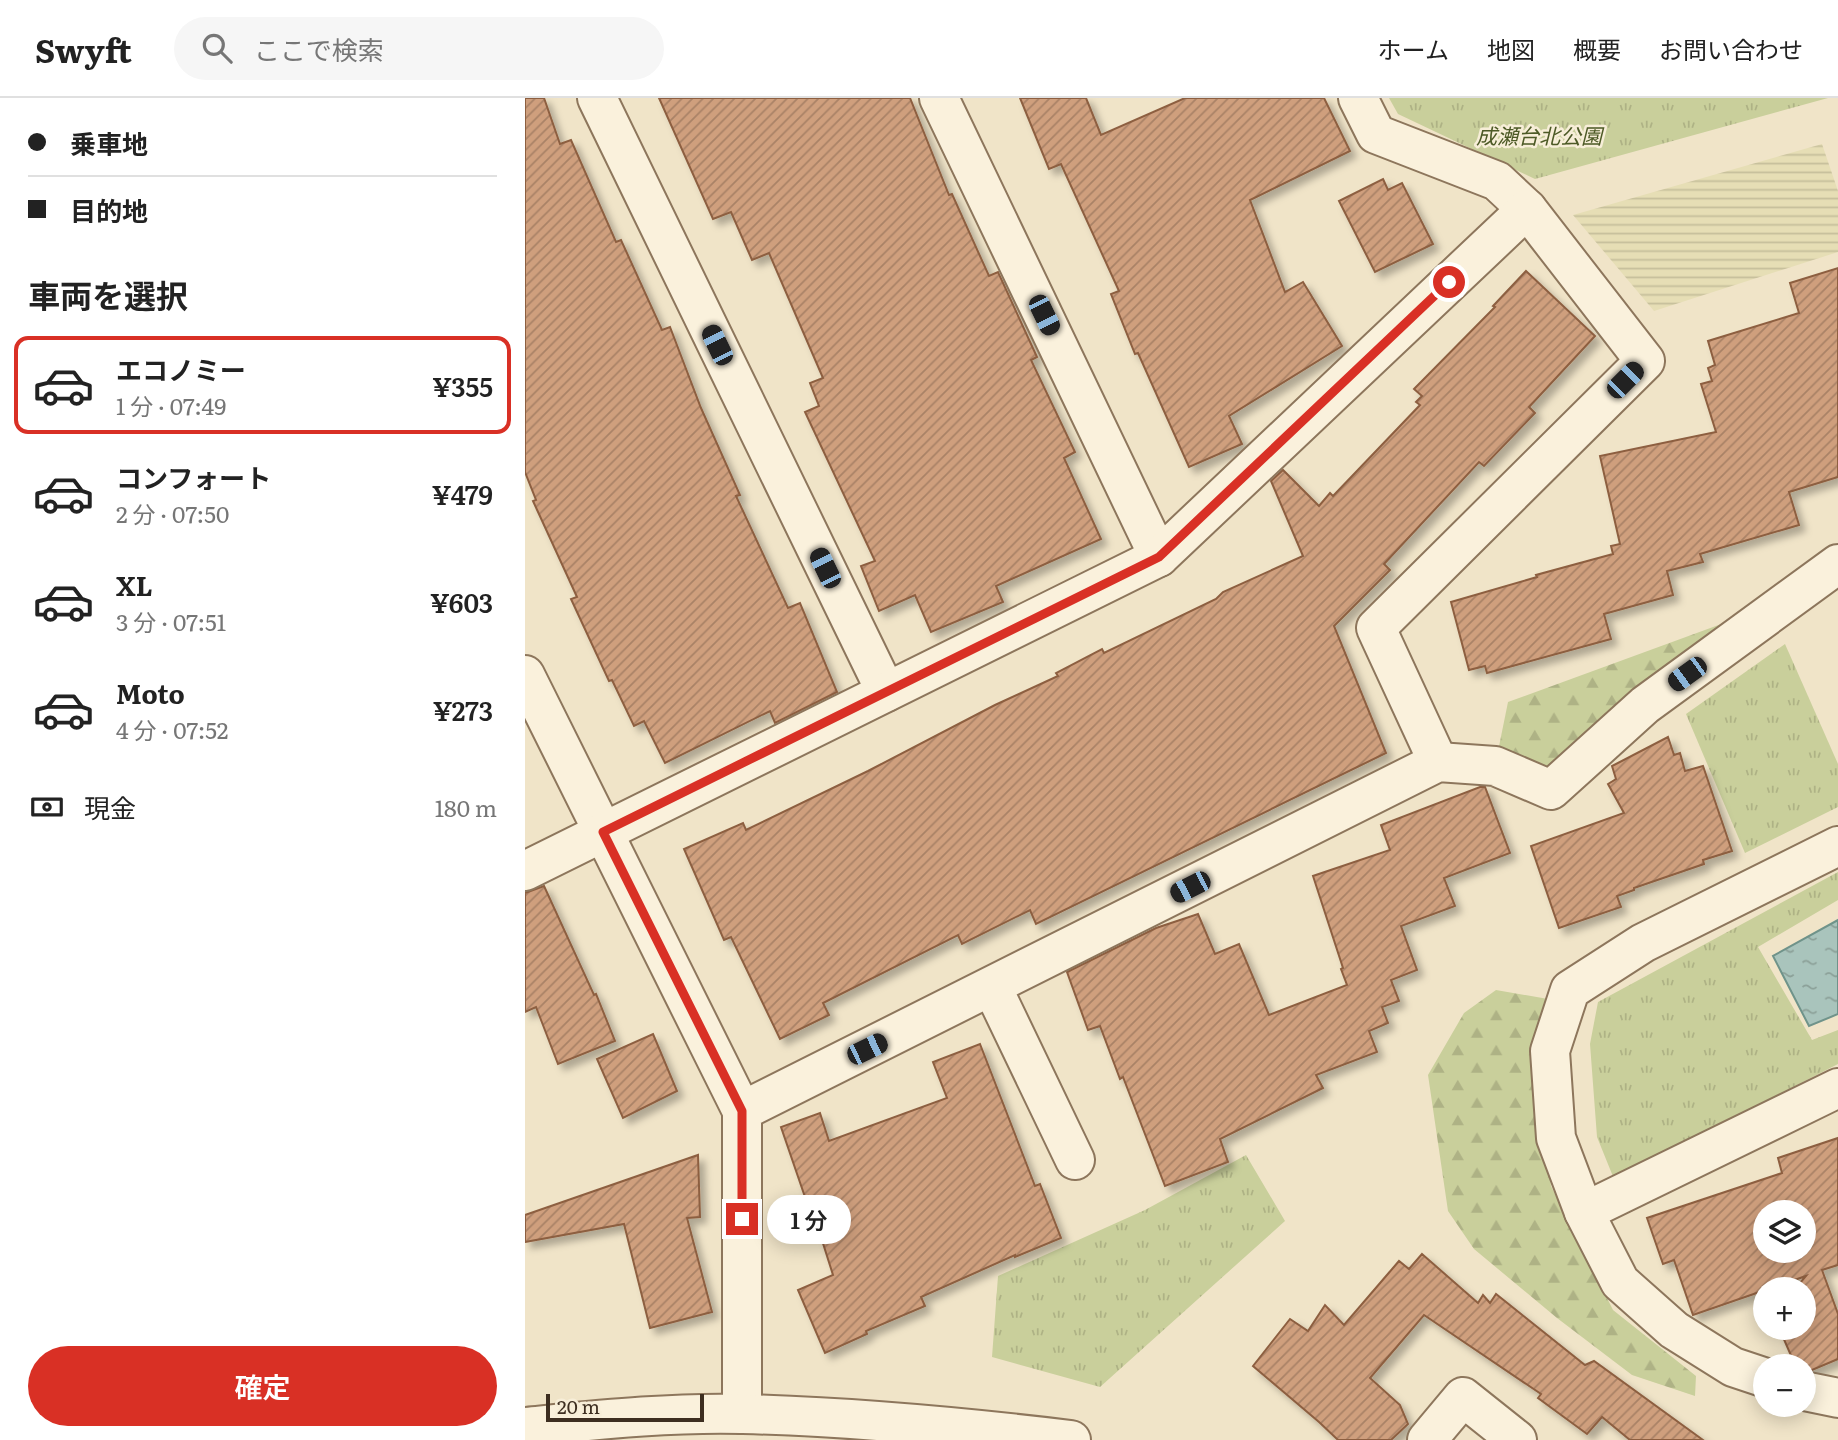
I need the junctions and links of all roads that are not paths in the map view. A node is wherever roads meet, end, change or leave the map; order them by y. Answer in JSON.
{"nodes":[{"id":1,"x":597,"y":98,"type":"edge"},
{"id":2,"x":939,"y":98,"type":"edge"},
{"id":3,"x":1358,"y":98,"type":"edge"},
{"id":4,"x":1527,"y":209,"type":"junction"},
{"id":5,"x":1159,"y":557,"type":"junction"},
{"id":6,"x":1838,"y":564,"type":"edge"},
{"id":7,"x":525,"y":675,"type":"edge"},
{"id":8,"x":885,"y":692,"type":"junction"},
{"id":9,"x":1439,"y":762,"type":"junction"},
{"id":10,"x":603,"y":832,"type":"junction"},
{"id":11,"x":1838,"y":846,"type":"edge"},
{"id":12,"x":525,"y":871,"type":"edge"},
{"id":13,"x":992,"y":987,"type":"junction"},
{"id":14,"x":1838,"y":1088,"type":"edge"},
{"id":15,"x":742,"y":1111,"type":"junction"},
{"id":16,"x":1075,"y":1160,"type":"dead end"},
{"id":17,"x":1584,"y":1212,"type":"junction"},
{"id":18,"x":1753,"y":1374,"type":"edge"},
{"id":19,"x":1816,"y":1393,"type":"edge"},
{"id":20,"x":1838,"y":1398,"type":"edge"},
{"id":21,"x":742,"y":1414,"type":"junction"},
{"id":22,"x":525,"y":1427,"type":"edge"},
{"id":23,"x":1071,"y":1440,"type":"edge"},
{"id":24,"x":1427,"y":1440,"type":"edge"},
{"id":25,"x":1517,"y":1440,"type":"edge"}],
"edges":[{"from":1,"to":8,"type":"street"},
{"from":2,"to":5,"type":"street"},
{"from":3,"to":4,"type":"street"},
{"from":4,"to":5,"type":"street"},
{"from":4,"to":9,"type":"street"},
{"from":5,"to":8,"type":"street"},
{"from":6,"to":9,"type":"street"},
{"from":7,"to":10,"type":"street"},
{"from":8,"to":10,"type":"street"},
{"from":9,"to":13,"type":"street"},
{"from":10,"to":12,"type":"street"},
{"from":10,"to":15,"type":"street"},
{"from":11,"to":17,"type":"street"},
{"from":13,"to":15,"type":"street"},
{"from":13,"to":16,"type":"street"},
{"from":14,"to":17,"type":"street"},
{"from":15,"to":21,"type":"street"},
{"from":17,"to":18,"type":"street"},
{"from":19,"to":20,"type":"street"},
{"from":21,"to":22,"type":"street"},
{"from":21,"to":23,"type":"street"},
{"from":24,"to":25,"type":"street"}]}
